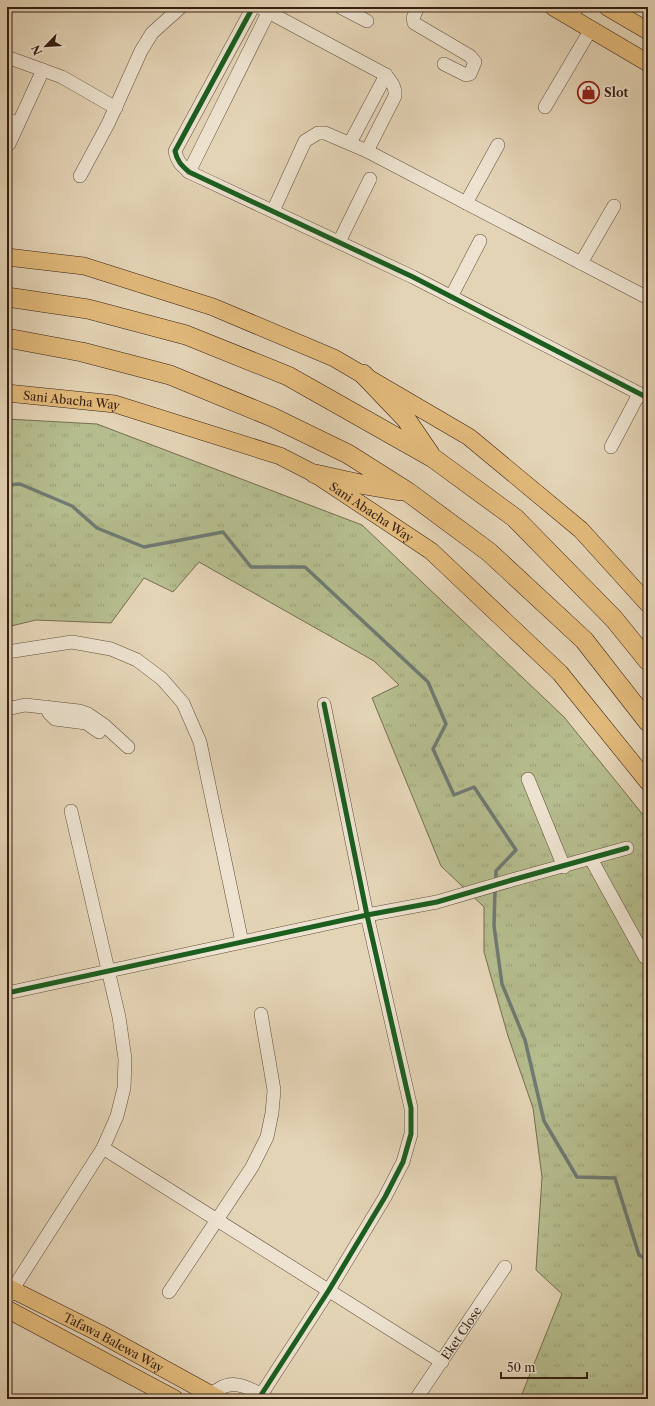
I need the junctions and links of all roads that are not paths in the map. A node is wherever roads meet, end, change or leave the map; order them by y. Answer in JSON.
{"nodes":[{"id":1,"x":181,"y":7,"type":"edge"},
{"id":2,"x":253,"y":7,"type":"edge"},
{"id":3,"x":340,"y":7,"type":"edge"},
{"id":4,"x":418,"y":7,"type":"edge"},
{"id":5,"x":554,"y":7,"type":"edge"},
{"id":6,"x":607,"y":7,"type":"edge"},
{"id":7,"x":266,"y":9,"type":"edge"},
{"id":8,"x":574,"y":12,"type":"edge"},
{"id":9,"x":367,"y":21,"type":"dead end"},
{"id":10,"x":591,"y":29,"type":"junction"},
{"id":11,"x":648,"y":31,"type":"edge"},
{"id":12,"x":7,"y":57,"type":"edge"},
{"id":13,"x":648,"y":63,"type":"edge"},
{"id":14,"x":444,"y":64,"type":"dead end"},
{"id":15,"x":43,"y":70,"type":"junction"},
{"id":16,"x":386,"y":75,"type":"junction"},
{"id":17,"x":545,"y":107,"type":"dead end"},
{"id":18,"x":116,"y":108,"type":"junction"},
{"id":19,"x":12,"y":122,"type":"edge"},
{"id":20,"x":350,"y":143,"type":"junction"},
{"id":21,"x":9,"y":144,"type":"dead end"},
{"id":22,"x":498,"y":145,"type":"dead end"},
{"id":23,"x":367,"y":151,"type":"junction"},
{"id":24,"x":189,"y":172,"type":"junction"},
{"id":25,"x":80,"y":176,"type":"dead end"},
{"id":26,"x":370,"y":179,"type":"dead end"},
{"id":27,"x":466,"y":203,"type":"junction"},
{"id":28,"x":614,"y":206,"type":"dead end"},
{"id":29,"x":273,"y":211,"type":"junction"},
{"id":30,"x":480,"y":241,"type":"dead end"},
{"id":31,"x":339,"y":242,"type":"junction"},
{"id":32,"x":7,"y":257,"type":"edge"},
{"id":33,"x":581,"y":263,"type":"junction"},
{"id":34,"x":7,"y":297,"type":"edge"},
{"id":35,"x":451,"y":297,"type":"junction"},
{"id":36,"x":648,"y":298,"type":"edge"},
{"id":37,"x":7,"y":338,"type":"edge"},
{"id":38,"x":363,"y":374,"type":"junction"},
{"id":39,"x":7,"y":393,"type":"edge"},
{"id":40,"x":644,"y":396,"type":"edge"},
{"id":41,"x":611,"y":447,"type":"dead end"},
{"id":42,"x":433,"y":458,"type":"junction"},
{"id":43,"x":315,"y":474,"type":"junction"},
{"id":44,"x":408,"y":492,"type":"junction"},
{"id":45,"x":648,"y":604,"type":"edge"},
{"id":46,"x":7,"y":652,"type":"edge"},
{"id":47,"x":648,"y":661,"type":"edge"},
{"id":48,"x":324,"y":704,"type":"dead end"},
{"id":49,"x":47,"y":707,"type":"junction"},
{"id":50,"x":7,"y":709,"type":"edge"},
{"id":51,"x":648,"y":722,"type":"edge"},
{"id":52,"x":105,"y":735,"type":"dead end"},
{"id":53,"x":128,"y":747,"type":"dead end"},
{"id":54,"x":528,"y":779,"type":"dead end"},
{"id":55,"x":648,"y":782,"type":"edge"},
{"id":56,"x":71,"y":811,"type":"dead end"},
{"id":57,"x":627,"y":848,"type":"dead end"},
{"id":58,"x":591,"y":859,"type":"junction"},
{"id":59,"x":564,"y":867,"type":"junction"},
{"id":60,"x":367,"y":915,"type":"junction"},
{"id":61,"x":242,"y":942,"type":"junction"},
{"id":62,"x":645,"y":956,"type":"dead end"},
{"id":63,"x":107,"y":972,"type":"junction"},
{"id":64,"x":7,"y":993,"type":"edge"},
{"id":65,"x":261,"y":1014,"type":"dead end"},
{"id":66,"x":103,"y":1148,"type":"junction"},
{"id":67,"x":217,"y":1220,"type":"junction"},
{"id":68,"x":505,"y":1267,"type":"dead end"},
{"id":69,"x":329,"y":1290,"type":"junction"},
{"id":70,"x":9,"y":1291,"type":"edge"},
{"id":71,"x":169,"y":1292,"type":"dead end"},
{"id":72,"x":7,"y":1309,"type":"edge"},
{"id":73,"x":442,"y":1362,"type":"junction"},
{"id":74,"x":212,"y":1397,"type":"edge"},
{"id":75,"x":264,"y":1397,"type":"edge"},
{"id":76,"x":175,"y":1399,"type":"edge"},
{"id":77,"x":416,"y":1399,"type":"edge"}],
"edges":[{"from":1,"to":18,"type":"street"},
{"from":2,"to":24,"type":"street"},
{"from":3,"to":9,"type":"street"},
{"from":4,"to":14,"type":"street"},
{"from":5,"to":8,"type":"main road"},
{"from":6,"to":11,"type":"main road"},
{"from":7,"to":16,"type":"street"},
{"from":7,"to":24,"type":"street"},
{"from":8,"to":10,"type":"main road"},
{"from":10,"to":13,"type":"main road"},
{"from":10,"to":17,"type":"street"},
{"from":12,"to":15,"type":"street"},
{"from":15,"to":18,"type":"street"},
{"from":15,"to":19,"type":"street"},
{"from":16,"to":20,"type":"street"},
{"from":16,"to":23,"type":"street"},
{"from":18,"to":25,"type":"street"},
{"from":19,"to":21,"type":"street"},
{"from":20,"to":23,"type":"street"},
{"from":20,"to":29,"type":"street"},
{"from":22,"to":27,"type":"street"},
{"from":23,"to":27,"type":"street"},
{"from":24,"to":29,"type":"street"},
{"from":26,"to":31,"type":"street"},
{"from":27,"to":33,"type":"street"},
{"from":28,"to":33,"type":"street"},
{"from":29,"to":31,"type":"street"},
{"from":30,"to":35,"type":"street"},
{"from":31,"to":35,"type":"street"},
{"from":32,"to":38,"type":"main road"},
{"from":33,"to":36,"type":"street"},
{"from":34,"to":42,"type":"highway"},
{"from":35,"to":40,"type":"street"},
{"from":37,"to":44,"type":"highway"},
{"from":38,"to":42,"type":"highway"},
{"from":38,"to":45,"type":"main road"},
{"from":39,"to":43,"type":"main road","name":"Sani Abacha Way"},
{"from":40,"to":41,"type":"street"},
{"from":42,"to":47,"type":"highway"},
{"from":43,"to":44,"type":"highway"},
{"from":43,"to":55,"type":"main road","name":"Sani Abacha Way"},
{"from":44,"to":51,"type":"highway"},
{"from":46,"to":61,"type":"street"},
{"from":48,"to":60,"type":"street"},
{"from":49,"to":50,"type":"street"},
{"from":49,"to":52,"type":"street"},
{"from":49,"to":53,"type":"street"},
{"from":54,"to":59,"type":"street"},
{"from":56,"to":63,"type":"street"},
{"from":57,"to":58,"type":"street"},
{"from":58,"to":59,"type":"street"},
{"from":58,"to":62,"type":"street"},
{"from":59,"to":60,"type":"street"},
{"from":60,"to":61,"type":"street"},
{"from":60,"to":69,"type":"street"},
{"from":61,"to":63,"type":"street"},
{"from":63,"to":64,"type":"street"},
{"from":63,"to":66,"type":"street"},
{"from":65,"to":67,"type":"street"},
{"from":66,"to":67,"type":"street"},
{"from":66,"to":70,"type":"street"},
{"from":67,"to":69,"type":"street"},
{"from":67,"to":71,"type":"street"},
{"from":68,"to":73,"type":"street","name":"Eket Close"},
{"from":69,"to":73,"type":"street"},
{"from":69,"to":75,"type":"street"},
{"from":70,"to":74,"type":"main road","name":"Tafawa Balewa Way"},
{"from":72,"to":76,"type":"main road","name":"Tafawa Balewa Way"},
{"from":73,"to":77,"type":"street","name":"Eket Close"},
{"from":74,"to":75,"type":"street"}]}
